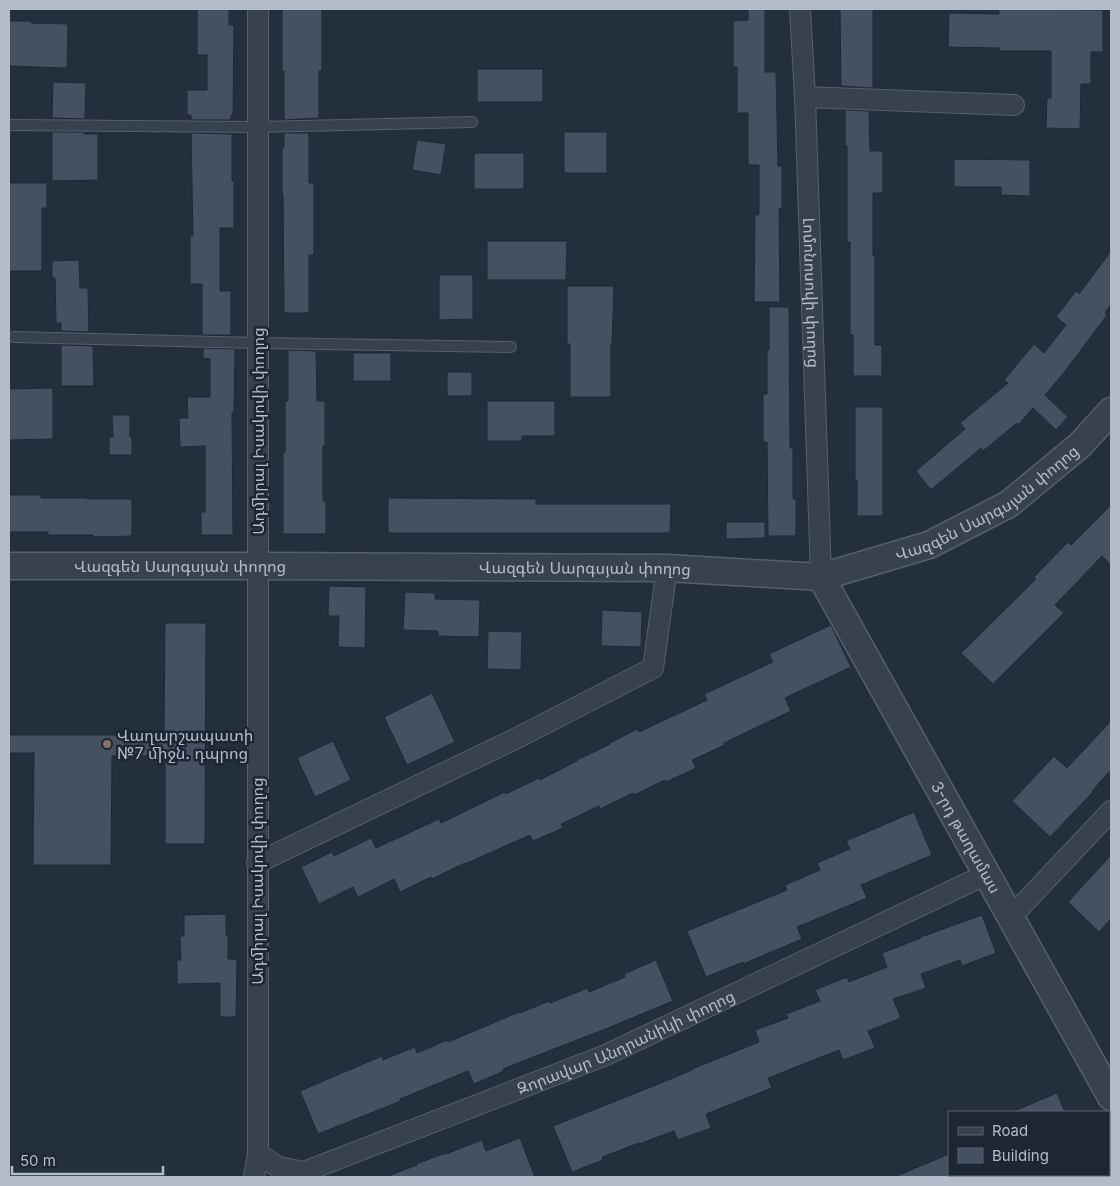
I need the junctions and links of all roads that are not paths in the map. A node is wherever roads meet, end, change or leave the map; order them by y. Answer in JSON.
{"nodes":[{"id":1,"x":258,"y":9,"type":"edge"},
{"id":2,"x":800,"y":9,"type":"edge"},
{"id":3,"x":805,"y":97,"type":"junction"},
{"id":4,"x":1014,"y":106,"type":"dead end"},
{"id":5,"x":472,"y":122,"type":"dead end"},
{"id":6,"x":9,"y":125,"type":"edge"},
{"id":7,"x":258,"y":127,"type":"junction"},
{"id":8,"x":14,"y":337,"type":"dead end"},
{"id":9,"x":259,"y":343,"type":"junction"},
{"id":10,"x":511,"y":347,"type":"dead end"},
{"id":11,"x":1111,"y":411,"type":"edge"},
{"id":12,"x":9,"y":566,"type":"edge"},
{"id":13,"x":258,"y":566,"type":"junction"},
{"id":14,"x":667,"y":568,"type":"junction"},
{"id":15,"x":821,"y":577,"type":"junction"},
{"id":16,"x":1111,"y":811,"type":"edge"},
{"id":17,"x":257,"y":863,"type":"junction"},
{"id":18,"x":987,"y":874,"type":"junction"},
{"id":19,"x":1010,"y":917,"type":"junction"},
{"id":20,"x":1111,"y":1097,"type":"edge"},
{"id":21,"x":258,"y":1153,"type":"junction"},
{"id":22,"x":254,"y":1177,"type":"edge"}],
"edges":[{"from":1,"to":7,"type":"street","name":"Ադմիրալ Իսակովի փողոց"},
{"from":2,"to":3,"type":"street","name":"Լոմոնոսովի փողոց"},
{"from":3,"to":4,"type":"street"},
{"from":3,"to":15,"type":"street","name":"Լոմոնոսովի փողոց"},
{"from":5,"to":7,"type":"lane"},
{"from":6,"to":7,"type":"lane"},
{"from":7,"to":9,"type":"street","name":"Ադմիրալ Իսակովի փողոց"},
{"from":8,"to":9,"type":"lane"},
{"from":9,"to":10,"type":"lane"},
{"from":9,"to":13,"type":"street","name":"Ադմիրալ Իսակովի փողոց"},
{"from":11,"to":15,"type":"street","name":"Վազգեն Սարգսյան փողոց"},
{"from":12,"to":13,"type":"street","name":"Վազգեն Սարգսյան փողոց"},
{"from":13,"to":14,"type":"street","name":"Վազգեն Սարգսյան փողոց"},
{"from":13,"to":17,"type":"street","name":"Ադմիրալ Իսակովի փողոց"},
{"from":14,"to":15,"type":"street","name":"Վազգեն Սարգսյան փողոց"},
{"from":14,"to":17,"type":"street"},
{"from":15,"to":18,"type":"street","name":"3-րդ թաղամաս"},
{"from":16,"to":19,"type":"street"},
{"from":17,"to":21,"type":"street","name":"Ադմիրալ Իսակովի փողոց"},
{"from":18,"to":19,"type":"street","name":"3-րդ թաղամաս"},
{"from":18,"to":21,"type":"street","name":"Զորավար Անդրանիկի փողոց"},
{"from":19,"to":20,"type":"street","name":"3-րդ թաղամաս"},
{"from":21,"to":22,"type":"street","name":"Ադմիրալ Իսակովի փողոց"}]}
